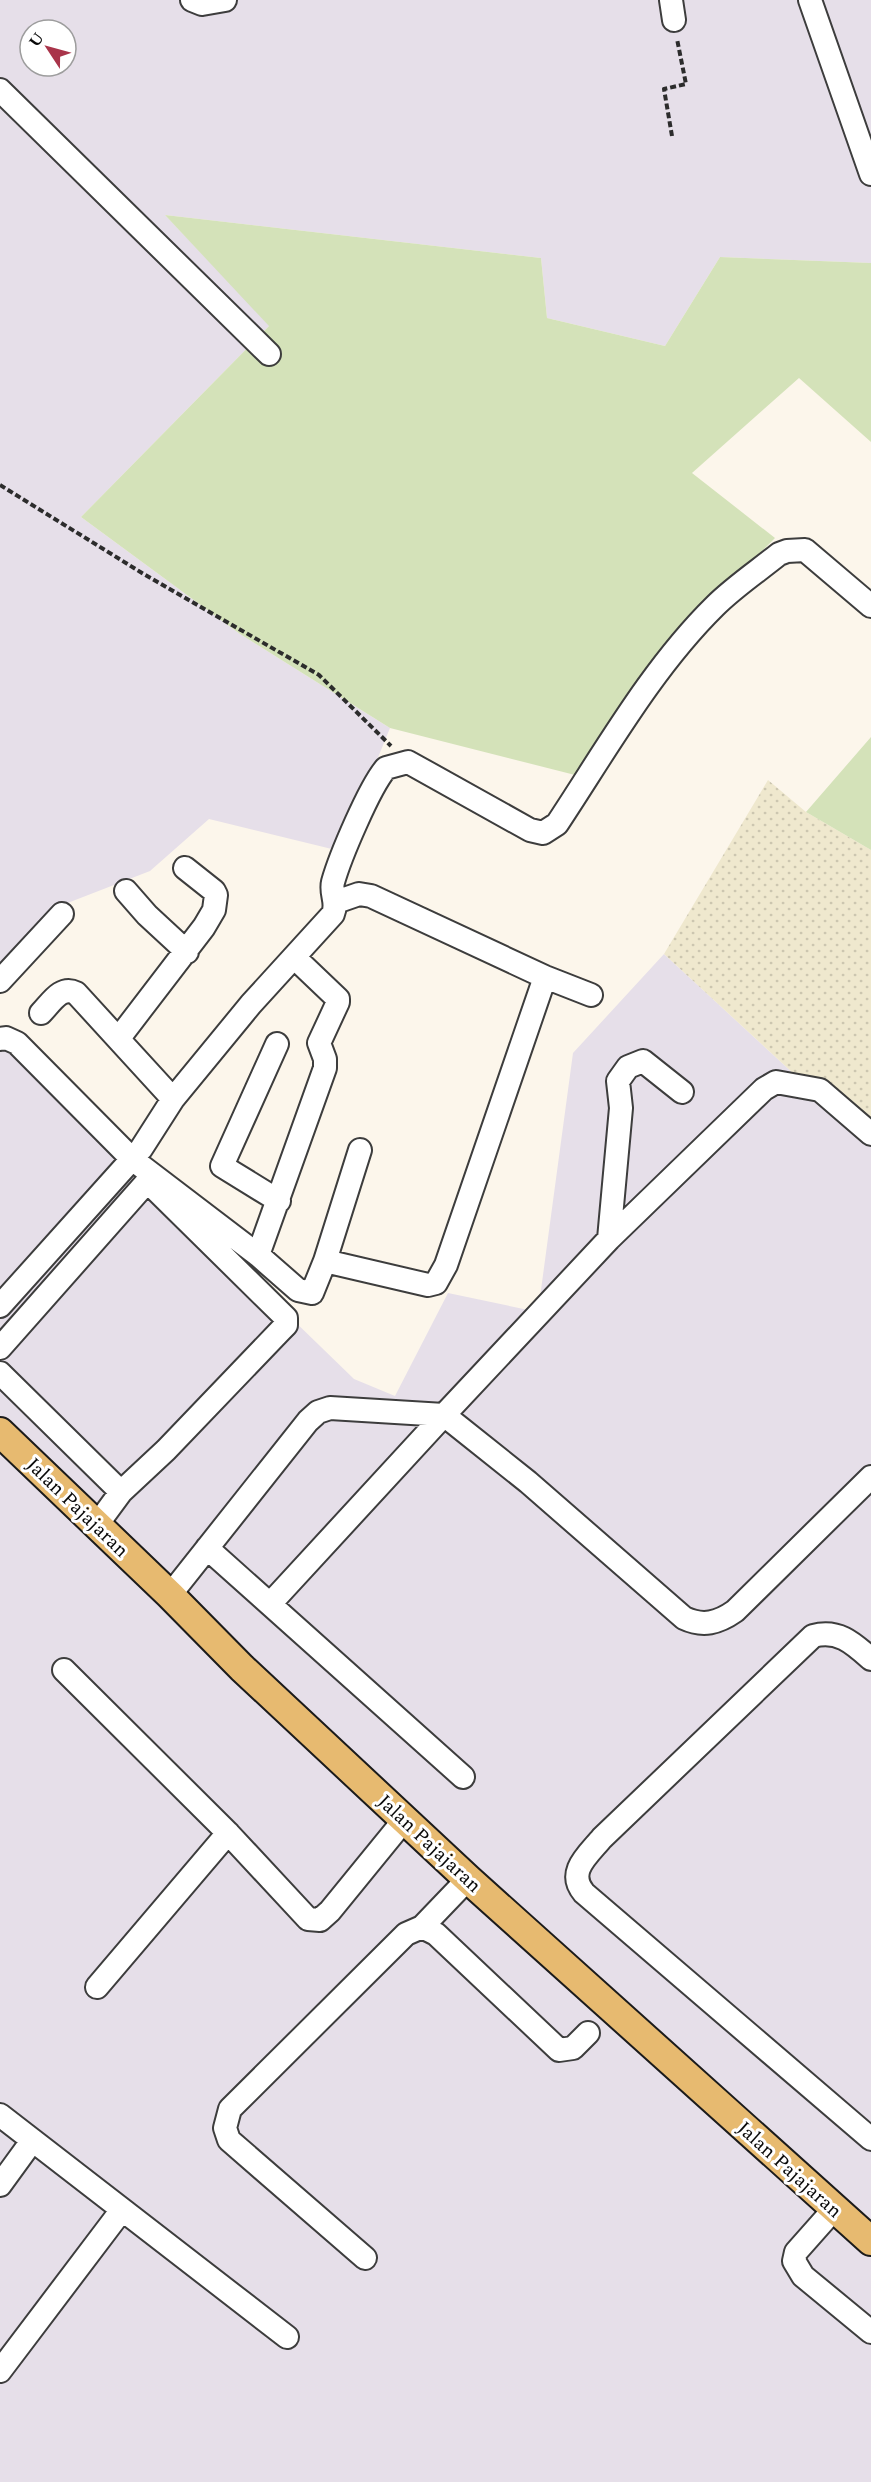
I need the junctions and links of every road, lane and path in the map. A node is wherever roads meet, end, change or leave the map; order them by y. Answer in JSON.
{"nodes":[{"id":1,"x":192,"y":0,"type":"edge"},
{"id":2,"x":810,"y":0,"type":"edge"},
{"id":3,"x":219,"y":1,"type":"edge"},
{"id":4,"x":672,"y":10,"type":"edge"},
{"id":5,"x":0,"y":90,"type":"edge"},
{"id":6,"x":672,"y":136,"type":"dead end"},
{"id":7,"x":871,"y":174,"type":"edge"},
{"id":8,"x":269,"y":354,"type":"dead end"},
{"id":9,"x":0,"y":485,"type":"edge"},
{"id":10,"x":871,"y":606,"type":"edge"},
{"id":11,"x":408,"y":762,"type":"junction"},
{"id":12,"x":185,"y":868,"type":"dead end"},
{"id":13,"x":126,"y":891,"type":"dead end"},
{"id":14,"x":336,"y":902,"type":"junction"},
{"id":15,"x":62,"y":914,"type":"dead end"},
{"id":16,"x":187,"y":952,"type":"junction"},
{"id":17,"x":295,"y":958,"type":"junction"},
{"id":18,"x":545,"y":977,"type":"junction"},
{"id":19,"x":0,"y":981,"type":"edge"},
{"id":20,"x":591,"y":995,"type":"dead end"},
{"id":21,"x":41,"y":1013,"type":"dead end"},
{"id":22,"x":2,"y":1036,"type":"edge"},
{"id":23,"x":119,"y":1038,"type":"junction"},
{"id":24,"x":277,"y":1044,"type":"dead end"},
{"id":25,"x":682,"y":1092,"type":"dead end"},
{"id":26,"x":173,"y":1099,"type":"junction"},
{"id":27,"x":871,"y":1134,"type":"edge"},
{"id":28,"x":360,"y":1150,"type":"dead end"},
{"id":29,"x":132,"y":1159,"type":"junction"},
{"id":30,"x":279,"y":1201,"type":"junction"},
{"id":31,"x":609,"y":1239,"type":"junction"},
{"id":32,"x":258,"y":1255,"type":"junction"},
{"id":33,"x":325,"y":1261,"type":"junction"},
{"id":34,"x":0,"y":1306,"type":"edge"},
{"id":35,"x":0,"y":1348,"type":"edge"},
{"id":36,"x":0,"y":1373,"type":"edge"},
{"id":37,"x":444,"y":1415,"type":"junction"},
{"id":38,"x":0,"y":1432,"type":"edge"},
{"id":39,"x":871,"y":1477,"type":"edge"},
{"id":40,"x":121,"y":1492,"type":"junction"},
{"id":41,"x":96,"y":1526,"type":"junction"},
{"id":42,"x":207,"y":1548,"type":"junction"},
{"id":43,"x":170,"y":1595,"type":"junction"},
{"id":44,"x":270,"y":1604,"type":"junction"},
{"id":45,"x":871,"y":1659,"type":"edge"},
{"id":46,"x":64,"y":1670,"type":"dead end"},
{"id":47,"x":463,"y":1777,"type":"dead end"},
{"id":48,"x":405,"y":1820,"type":"junction"},
{"id":49,"x":228,"y":1833,"type":"junction"},
{"id":50,"x":468,"y":1879,"type":"junction"},
{"id":51,"x":422,"y":1927,"type":"junction"},
{"id":52,"x":97,"y":1987,"type":"dead end"},
{"id":53,"x":588,"y":2033,"type":"dead end"},
{"id":54,"x":0,"y":2115,"type":"edge"},
{"id":55,"x":871,"y":2139,"type":"edge"},
{"id":56,"x":32,"y":2141,"type":"junction"},
{"id":57,"x":0,"y":2185,"type":"edge"},
{"id":58,"x":835,"y":2208,"type":"junction"},
{"id":59,"x":121,"y":2211,"type":"junction"},
{"id":60,"x":871,"y":2241,"type":"edge"},
{"id":61,"x":365,"y":2258,"type":"dead end"},
{"id":62,"x":871,"y":2332,"type":"edge"},
{"id":63,"x":287,"y":2337,"type":"dead end"},
{"id":64,"x":0,"y":2371,"type":"edge"}],
"edges":[{"from":1,"to":3,"type":"street"},
{"from":2,"to":7,"type":"street"},
{"from":4,"to":6,"type":"path"},
{"from":5,"to":8,"type":"street"},
{"from":9,"to":11,"type":"path"},
{"from":10,"to":11,"type":"street"},
{"from":11,"to":14,"type":"street"},
{"from":12,"to":16,"type":"street"},
{"from":13,"to":16,"type":"street"},
{"from":14,"to":17,"type":"street"},
{"from":14,"to":18,"type":"street"},
{"from":15,"to":19,"type":"street"},
{"from":16,"to":23,"type":"street"},
{"from":17,"to":26,"type":"street"},
{"from":17,"to":30,"type":"street"},
{"from":18,"to":20,"type":"street"},
{"from":18,"to":33,"type":"street"},
{"from":21,"to":23,"type":"street"},
{"from":22,"to":29,"type":"street"},
{"from":23,"to":26,"type":"street"},
{"from":24,"to":30,"type":"street"},
{"from":25,"to":31,"type":"street"},
{"from":26,"to":29,"type":"street"},
{"from":27,"to":31,"type":"street"},
{"from":28,"to":33,"type":"street"},
{"from":29,"to":32,"type":"street"},
{"from":29,"to":34,"type":"street"},
{"from":30,"to":32,"type":"street"},
{"from":31,"to":37,"type":"street"},
{"from":32,"to":33,"type":"street"},
{"from":35,"to":40,"type":"street"},
{"from":36,"to":40,"type":"street"},
{"from":37,"to":39,"type":"street"},
{"from":37,"to":42,"type":"street"},
{"from":37,"to":44,"type":"street"},
{"from":38,"to":41,"type":"main road","name":"Jalan Pajajaran"},
{"from":40,"to":41,"type":"street"},
{"from":41,"to":43,"type":"main road","name":"Jalan Pajajaran"},
{"from":42,"to":43,"type":"street"},
{"from":42,"to":44,"type":"street"},
{"from":43,"to":48,"type":"main road","name":"Jalan Pajajaran"},
{"from":44,"to":47,"type":"street"},
{"from":45,"to":55,"type":"street"},
{"from":46,"to":49,"type":"street"},
{"from":48,"to":49,"type":"street"},
{"from":48,"to":50,"type":"main road","name":"Jalan Pajajaran"},
{"from":49,"to":52,"type":"street"},
{"from":50,"to":51,"type":"street"},
{"from":50,"to":58,"type":"main road","name":"Jalan Pajajaran"},
{"from":51,"to":53,"type":"street"},
{"from":51,"to":61,"type":"street"},
{"from":54,"to":56,"type":"street"},
{"from":56,"to":57,"type":"street"},
{"from":56,"to":59,"type":"street"},
{"from":58,"to":60,"type":"main road","name":"Jalan Pajajaran"},
{"from":58,"to":62,"type":"street"},
{"from":59,"to":63,"type":"street"},
{"from":59,"to":64,"type":"street"}]}
